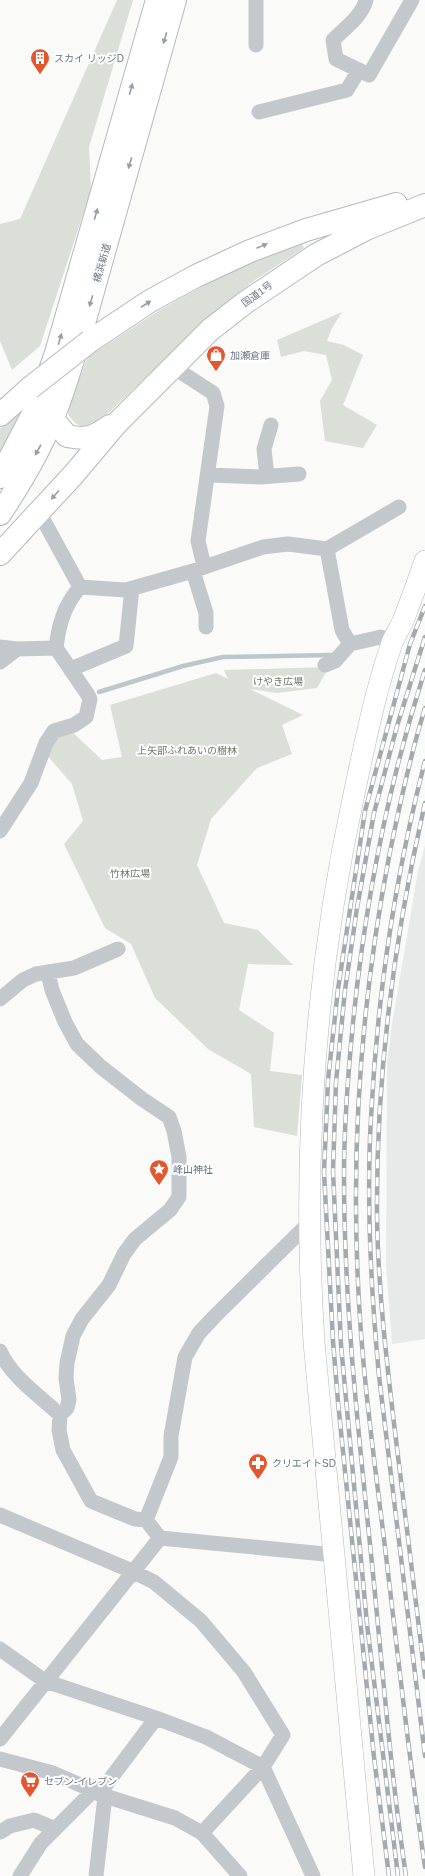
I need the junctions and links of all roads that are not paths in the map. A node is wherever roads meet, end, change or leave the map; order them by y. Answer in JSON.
{"nodes":[{"id":1,"x":157,"y":0,"type":"edge"},
{"id":2,"x":175,"y":0,"type":"edge"},
{"id":3,"x":256,"y":0,"type":"edge"},
{"id":4,"x":366,"y":0,"type":"edge"},
{"id":5,"x":412,"y":0,"type":"edge"},
{"id":6,"x":256,"y":45,"type":"dead end"},
{"id":7,"x":359,"y":70,"type":"junction"},
{"id":8,"x":259,"y":112,"type":"dead end"},
{"id":9,"x":425,"y":196,"type":"edge"},
{"id":10,"x":425,"y":205,"type":"edge"},
{"id":11,"x":306,"y":230,"type":"junction"},
{"id":12,"x":316,"y":255,"type":"junction"},
{"id":13,"x":173,"y":367,"type":"junction"},
{"id":14,"x":0,"y":415,"type":"edge"},
{"id":15,"x":52,"y":418,"type":"junction"},
{"id":16,"x":117,"y":423,"type":"junction"},
{"id":17,"x":271,"y":425,"type":"dead end"},
{"id":18,"x":67,"y":436,"type":"junction"},
{"id":19,"x":74,"y":474,"type":"junction"},
{"id":20,"x":299,"y":474,"type":"dead end"},
{"id":21,"x":208,"y":475,"type":"junction"},
{"id":22,"x":267,"y":476,"type":"junction"},
{"id":23,"x":0,"y":477,"type":"edge"},
{"id":24,"x":399,"y":507,"type":"dead end"},
{"id":25,"x":39,"y":512,"type":"junction"},
{"id":26,"x":0,"y":514,"type":"edge"},
{"id":27,"x":327,"y":549,"type":"junction"},
{"id":28,"x":0,"y":554,"type":"edge"},
{"id":29,"x":425,"y":561,"type":"edge"},
{"id":30,"x":198,"y":569,"type":"junction"},
{"id":31,"x":80,"y":587,"type":"junction"},
{"id":32,"x":132,"y":588,"type":"junction"},
{"id":33,"x":206,"y":627,"type":"dead end"},
{"id":34,"x":393,"y":641,"type":"junction"},
{"id":35,"x":350,"y":644,"type":"junction"},
{"id":36,"x":0,"y":647,"type":"edge"},
{"id":37,"x":17,"y":648,"type":"junction"},
{"id":38,"x":56,"y":648,"type":"junction"},
{"id":39,"x":0,"y":662,"type":"edge"},
{"id":40,"x":325,"y":665,"type":"dead end"},
{"id":41,"x":71,"y":669,"type":"junction"},
{"id":42,"x":0,"y":831,"type":"edge"},
{"id":43,"x":118,"y":949,"type":"dead end"},
{"id":44,"x":48,"y":973,"type":"junction"},
{"id":45,"x":0,"y":999,"type":"edge"},
{"id":46,"x":309,"y":1223,"type":"junction"},
{"id":47,"x":0,"y":1351,"type":"edge"},
{"id":48,"x":60,"y":1415,"type":"junction"},
{"id":49,"x":0,"y":1515,"type":"edge"},
{"id":50,"x":146,"y":1520,"type":"junction"},
{"id":51,"x":160,"y":1538,"type":"junction"},
{"id":52,"x":335,"y":1555,"type":"junction"},
{"id":53,"x":132,"y":1571,"type":"junction"},
{"id":54,"x":0,"y":1649,"type":"edge"},
{"id":55,"x":45,"y":1681,"type":"junction"},
{"id":56,"x":156,"y":1718,"type":"junction"},
{"id":57,"x":0,"y":1739,"type":"edge"},
{"id":58,"x":0,"y":1759,"type":"edge"},
{"id":59,"x":263,"y":1767,"type":"junction"},
{"id":60,"x":99,"y":1794,"type":"junction"},
{"id":61,"x":56,"y":1829,"type":"junction"},
{"id":62,"x":0,"y":1832,"type":"edge"},
{"id":63,"x":202,"y":1833,"type":"junction"},
{"id":64,"x":20,"y":1876,"type":"edge"},
{"id":65,"x":96,"y":1876,"type":"edge"},
{"id":66,"x":240,"y":1876,"type":"edge"},
{"id":67,"x":313,"y":1876,"type":"edge"},
{"id":68,"x":364,"y":1876,"type":"edge"}],
"edges":[{"from":23,"to":1,"type":"highway","name":"横浜新道","one_way":true},
{"from":2,"to":15,"type":"highway","name":"横浜新道","one_way":true},
{"from":3,"to":6,"type":"street"},
{"from":4,"to":7,"type":"street"},
{"from":5,"to":7,"type":"street"},
{"from":7,"to":8,"type":"street"},
{"from":9,"to":11,"type":"highway"},
{"from":10,"to":12,"type":"highway","name":"国道1号"},
{"from":11,"to":12,"type":"highway"},
{"from":14,"to":11,"type":"highway","one_way":true,"bridge":true},
{"from":12,"to":13,"type":"highway","name":"国道1号"},
{"from":13,"to":16,"type":"highway","name":"国道1号"},
{"from":13,"to":21,"type":"street"},
{"from":15,"to":18,"type":"highway"},
{"from":15,"to":26,"type":"highway","name":"横浜新道","one_way":true},
{"from":16,"to":18,"type":"highway"},
{"from":16,"to":19,"type":"highway"},
{"from":17,"to":22,"type":"street"},
{"from":18,"to":19,"type":"highway"},
{"from":19,"to":25,"type":"highway","one_way":true},
{"from":20,"to":22,"type":"street"},
{"from":21,"to":22,"type":"street"},
{"from":21,"to":30,"type":"street"},
{"from":24,"to":27,"type":"street"},
{"from":25,"to":28,"type":"highway"},
{"from":25,"to":31,"type":"street"},
{"from":27,"to":30,"type":"street"},
{"from":27,"to":35,"type":"street"},
{"from":29,"to":34,"type":"street"},
{"from":30,"to":32,"type":"street"},
{"from":30,"to":33,"type":"street"},
{"from":31,"to":32,"type":"street"},
{"from":31,"to":38,"type":"street"},
{"from":32,"to":41,"type":"street"},
{"from":34,"to":35,"type":"street"},
{"from":34,"to":46,"type":"street"},
{"from":35,"to":40,"type":"street"},
{"from":36,"to":37,"type":"street"},
{"from":37,"to":38,"type":"street"},
{"from":37,"to":39,"type":"street"},
{"from":38,"to":41,"type":"street"},
{"from":41,"to":42,"type":"street"},
{"from":43,"to":44,"type":"street"},
{"from":44,"to":45,"type":"street"},
{"from":44,"to":48,"type":"street"},
{"from":46,"to":50,"type":"street"},
{"from":46,"to":52,"type":"street"},
{"from":47,"to":48,"type":"street"},
{"from":48,"to":50,"type":"street"},
{"from":49,"to":53,"type":"street"},
{"from":50,"to":51,"type":"street"},
{"from":51,"to":52,"type":"street"},
{"from":51,"to":53,"type":"street"},
{"from":52,"to":68,"type":"street"},
{"from":53,"to":55,"type":"street"},
{"from":53,"to":59,"type":"street"},
{"from":54,"to":55,"type":"street"},
{"from":55,"to":56,"type":"street"},
{"from":55,"to":57,"type":"street"},
{"from":56,"to":59,"type":"street"},
{"from":56,"to":60,"type":"street"},
{"from":58,"to":60,"type":"street"},
{"from":59,"to":63,"type":"street"},
{"from":59,"to":67,"type":"street"},
{"from":60,"to":61,"type":"street"},
{"from":60,"to":63,"type":"street"},
{"from":60,"to":65,"type":"street"},
{"from":61,"to":62,"type":"street"},
{"from":61,"to":64,"type":"street"},
{"from":63,"to":66,"type":"street"}]}
